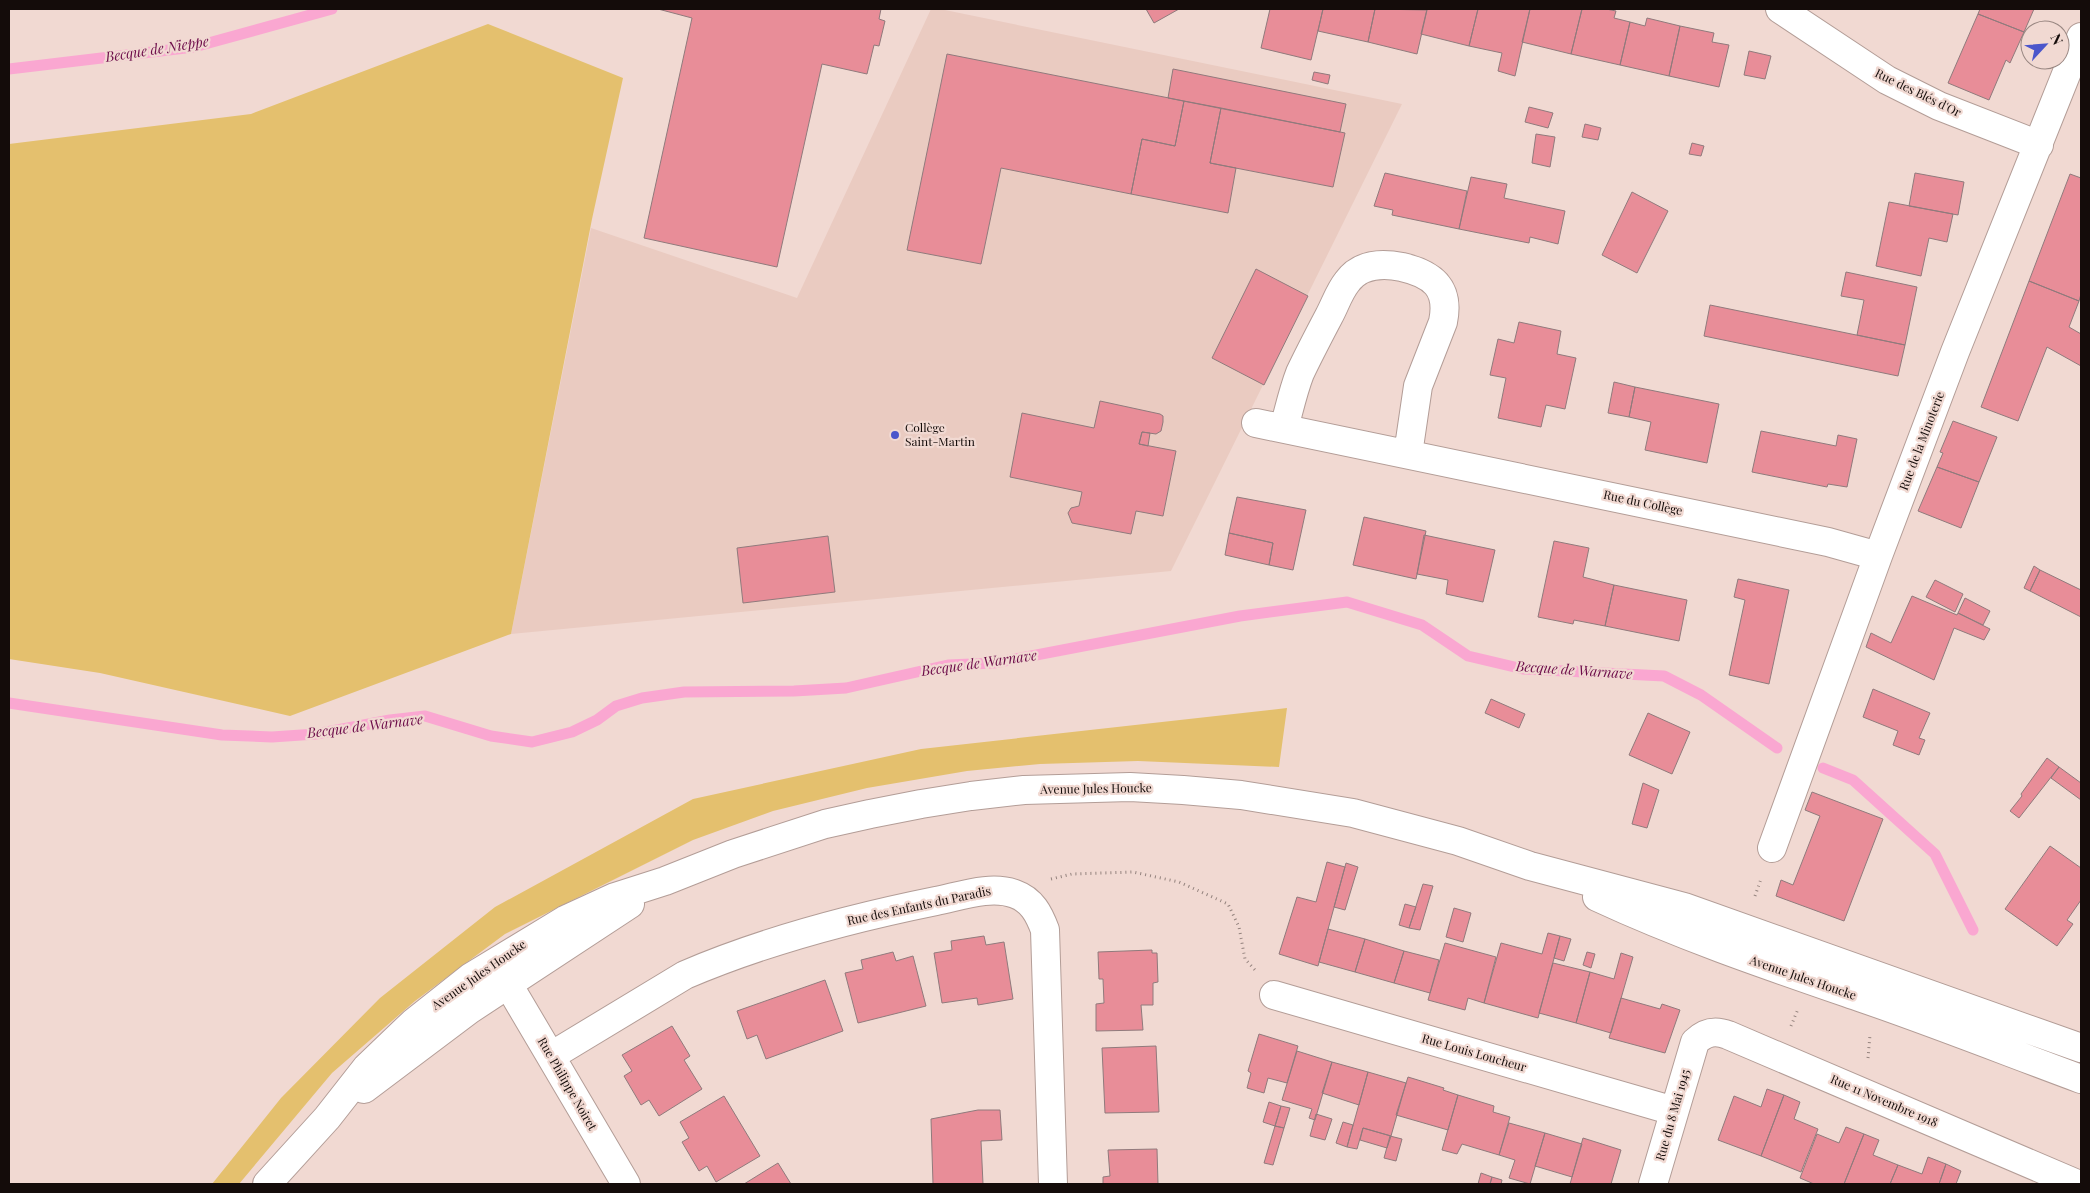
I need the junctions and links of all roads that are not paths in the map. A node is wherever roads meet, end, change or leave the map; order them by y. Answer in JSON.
{"nodes":[{"id":1,"x":1780,"y":9,"type":"edge"},
{"id":2,"x":2081,"y":38,"type":"edge"},
{"id":3,"x":2039,"y":145,"type":"junction"},
{"id":4,"x":1256,"y":423,"type":"dead end"},
{"id":5,"x":1284,"y":428,"type":"junction"},
{"id":6,"x":1408,"y":454,"type":"junction"},
{"id":7,"x":1878,"y":556,"type":"junction"},
{"id":8,"x":1772,"y":848,"type":"road end"},
{"id":9,"x":1530,"y":866,"type":"junction"},
{"id":10,"x":665,"y":881,"type":"junction"},
{"id":11,"x":508,"y":984,"type":"junction"},
{"id":12,"x":1274,"y":995,"type":"dead end"},
{"id":13,"x":1694,"y":1045,"type":"joint"},
{"id":14,"x":2081,"y":1048,"type":"edge"},
{"id":15,"x":551,"y":1056,"type":"junction"},
{"id":16,"x":2081,"y":1079,"type":"edge"},
{"id":17,"x":1674,"y":1111,"type":"junction"},
{"id":18,"x":327,"y":1118,"type":"junction"},
{"id":19,"x":267,"y":1184,"type":"edge"},
{"id":20,"x":626,"y":1184,"type":"edge"},
{"id":21,"x":1053,"y":1184,"type":"edge"},
{"id":22,"x":1653,"y":1184,"type":"edge"},
{"id":23,"x":2077,"y":1184,"type":"edge"}],
"edges":[{"from":1,"to":3,"type":"street","name":"Rue des Blés d'Or"},
{"from":2,"to":3,"type":"street","name":"Rue de la Minoterie"},
{"from":3,"to":7,"type":"street","name":"Rue de la Minoterie"},
{"from":4,"to":5,"type":"street","name":"Rue du Collège"},
{"from":5,"to":6,"type":"street","name":"Rue du Collège"},
{"from":5,"to":6,"type":"street"},
{"from":6,"to":7,"type":"street","name":"Rue du Collège"},
{"from":7,"to":8,"type":"street","name":"Rue de la Minoterie"},
{"from":9,"to":10,"type":"street","name":"Avenue Jules Houcke"},
{"from":9,"to":14,"type":"street","name":"Avenue Jules Houcke"},
{"from":9,"to":16,"type":"street","name":"Avenue Jules Houcke"},
{"from":10,"to":11,"type":"street","name":"Avenue Jules Houcke"},
{"from":10,"to":18,"type":"street","name":"Avenue Jules Houcke"},
{"from":11,"to":15,"type":"street","name":"Rue Philippe Noiret"},
{"from":11,"to":18,"type":"street","name":"Avenue Jules Houcke"},
{"from":12,"to":17,"type":"street","name":"Rue Louis Loucheur"},
{"from":13,"to":17,"type":"street","name":"Rue du 8 Mai 1945"},
{"from":13,"to":23,"type":"street","name":"Rue 11 Novembre 1918"},
{"from":15,"to":20,"type":"street","name":"Rue Philippe Noiret"},
{"from":15,"to":21,"type":"street","name":"Rue des Enfants du Paradis"},
{"from":17,"to":22,"type":"street","name":"Rue du 8 Mai 1945"},
{"from":18,"to":19,"type":"street","name":"Avenue Jules Houcke"}]}
